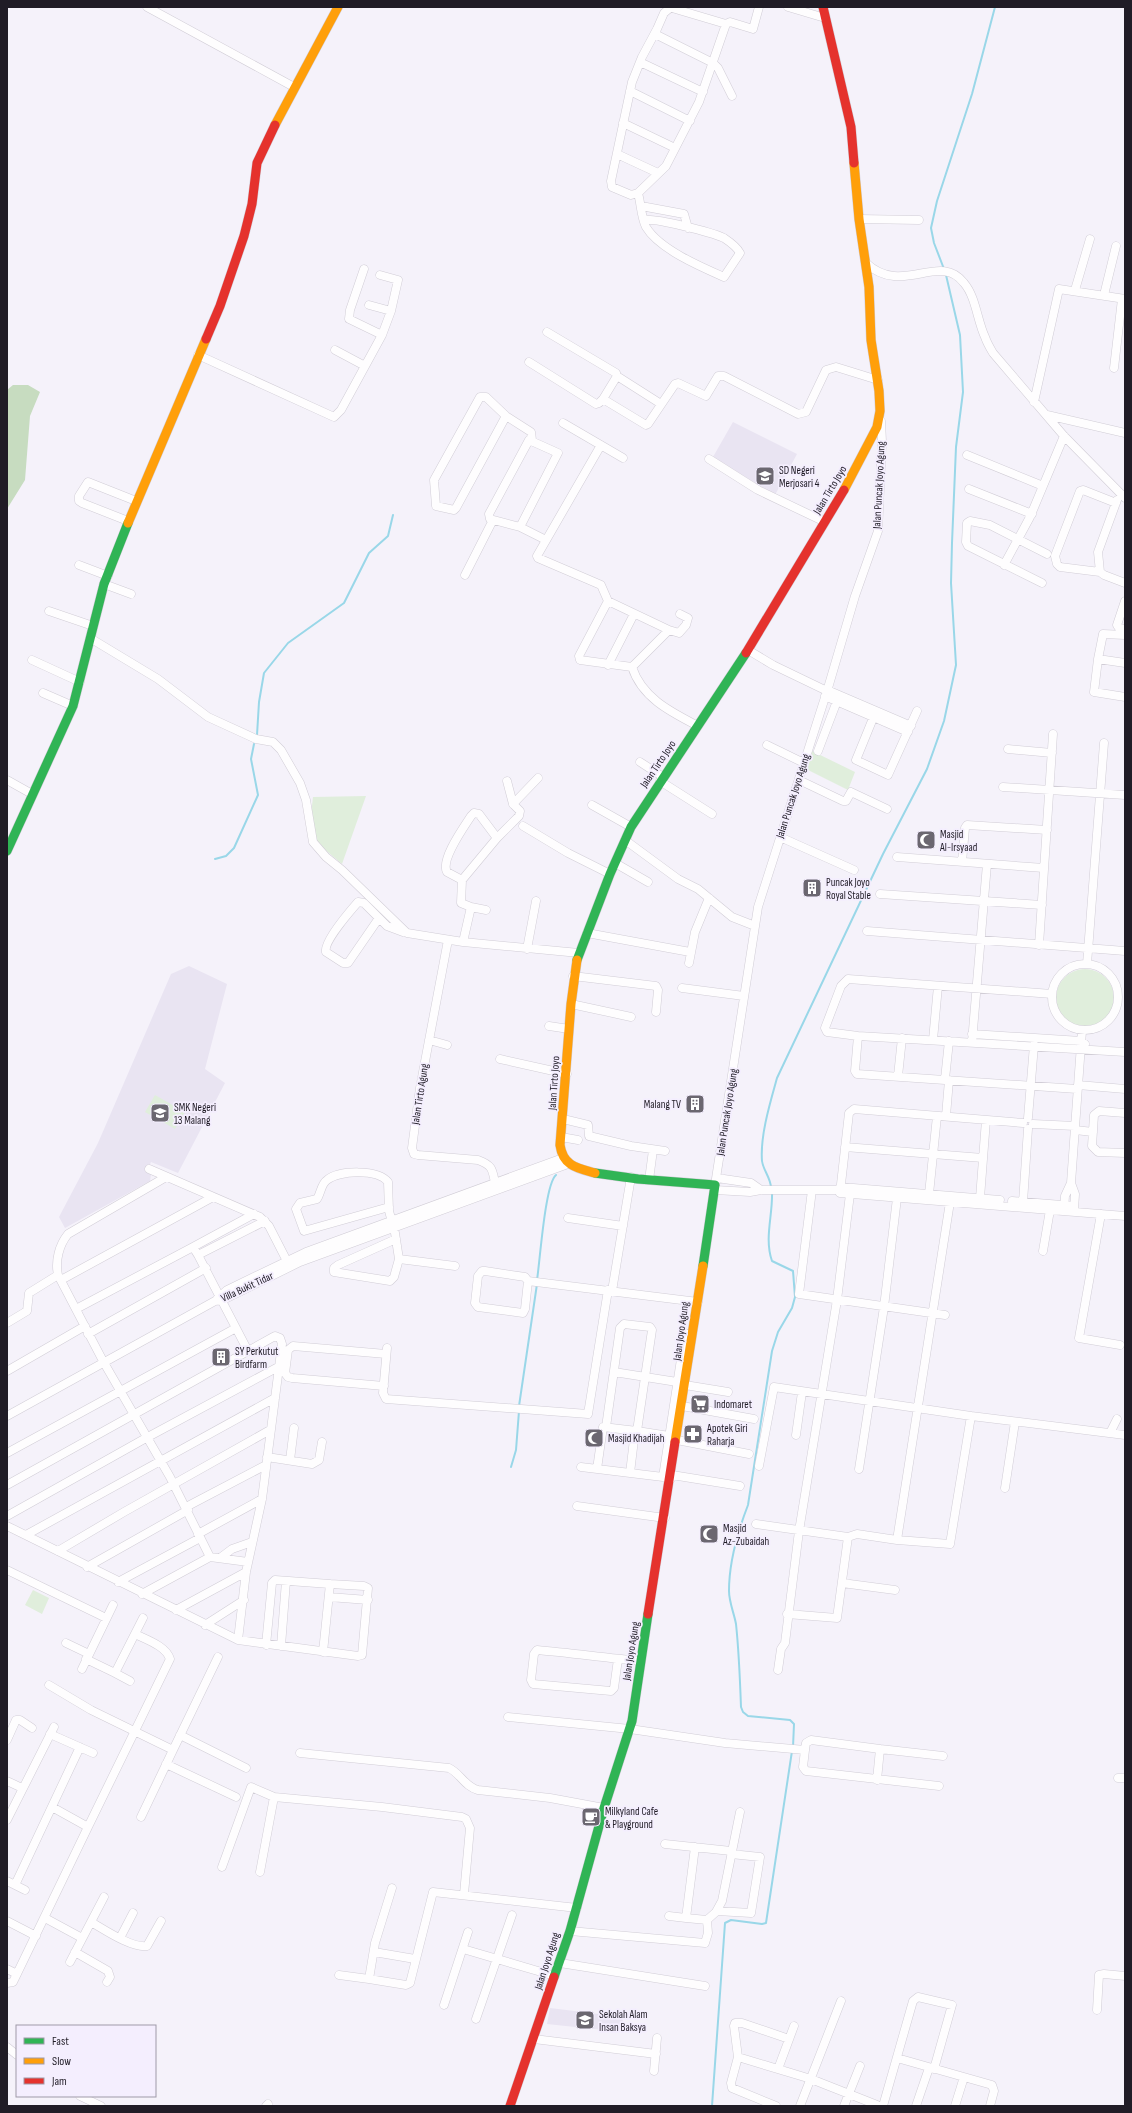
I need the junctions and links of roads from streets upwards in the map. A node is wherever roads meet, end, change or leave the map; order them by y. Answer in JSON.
{"nodes":[{"id":1,"x":147,"y":7,"type":"edge"},
{"id":2,"x":338,"y":7,"type":"edge"},
{"id":3,"x":759,"y":7,"type":"edge"},
{"id":4,"x":788,"y":7,"type":"edge"},
{"id":5,"x":823,"y":7,"type":"edge"},
{"id":6,"x":825,"y":18,"type":"junction"},
{"id":7,"x":726,"y":24,"type":"junction"},
{"id":8,"x":655,"y":34,"type":"junction"},
{"id":9,"x":640,"y":62,"type":"junction"},
{"id":10,"x":713,"y":63,"type":"junction"},
{"id":11,"x":294,"y":87,"type":"junction"},
{"id":12,"x":630,"y":91,"type":"junction"},
{"id":13,"x":703,"y":92,"type":"junction"},
{"id":14,"x":732,"y":96,"type":"dead end"},
{"id":15,"x":690,"y":120,"type":"junction"},
{"id":16,"x":623,"y":123,"type":"junction"},
{"id":17,"x":675,"y":148,"type":"junction"},
{"id":18,"x":617,"y":154,"type":"junction"},
{"id":19,"x":658,"y":173,"type":"junction"},
{"id":20,"x":638,"y":193,"type":"junction"},
{"id":21,"x":641,"y":206,"type":"junction"},
{"id":22,"x":859,"y":219,"type":"junction"},
{"id":23,"x":644,"y":220,"type":"junction"},
{"id":24,"x":919,"y":220,"type":"dead end"},
{"id":25,"x":688,"y":228,"type":"junction"},
{"id":26,"x":1090,"y":239,"type":"dead end"},
{"id":27,"x":1116,"y":246,"type":"dead end"},
{"id":28,"x":866,"y":263,"type":"junction"},
{"id":29,"x":364,"y":269,"type":"dead end"},
{"id":30,"x":380,"y":275,"type":"dead end"},
{"id":31,"x":1075,"y":290,"type":"junction"},
{"id":32,"x":1104,"y":295,"type":"junction"},
{"id":33,"x":1124,"y":299,"type":"edge"},
{"id":34,"x":369,"y":305,"type":"dead end"},
{"id":35,"x":391,"y":311,"type":"junction"},
{"id":36,"x":547,"y":332,"type":"dead end"},
{"id":37,"x":382,"y":335,"type":"junction"},
{"id":38,"x":1122,"y":335,"type":"edge"},
{"id":39,"x":335,"y":350,"type":"dead end"},
{"id":40,"x":198,"y":355,"type":"junction"},
{"id":41,"x":529,"y":362,"type":"dead end"},
{"id":42,"x":365,"y":366,"type":"junction"},
{"id":43,"x":1114,"y":368,"type":"dead end"},
{"id":44,"x":616,"y":376,"type":"junction"},
{"id":45,"x":878,"y":380,"type":"junction"},
{"id":46,"x":602,"y":399,"type":"junction"},
{"id":47,"x":1034,"y":402,"type":"junction"},
{"id":48,"x":661,"y":404,"type":"junction"},
{"id":49,"x":880,"y":411,"type":"junction"},
{"id":50,"x":1047,"y":415,"type":"junction"},
{"id":51,"x":506,"y":416,"type":"junction"},
{"id":52,"x":563,"y":423,"type":"dead end"},
{"id":53,"x":1125,"y":433,"type":"edge"},
{"id":54,"x":1064,"y":436,"type":"junction"},
{"id":55,"x":532,"y":440,"type":"junction"},
{"id":56,"x":601,"y":445,"type":"junction"},
{"id":57,"x":967,"y":455,"type":"dead end"},
{"id":58,"x":623,"y":458,"type":"dead end"},
{"id":59,"x":709,"y":459,"type":"dead end"},
{"id":60,"x":1043,"y":486,"type":"junction"},
{"id":61,"x":969,"y":489,"type":"dead end"},
{"id":62,"x":1122,"y":496,"type":"edge"},
{"id":63,"x":136,"y":501,"type":"junction"},
{"id":64,"x":1116,"y":503,"type":"junction"},
{"id":65,"x":1032,"y":514,"type":"junction"},
{"id":66,"x":493,"y":520,"type":"junction"},
{"id":67,"x":128,"y":522,"type":"junction"},
{"id":68,"x":825,"y":522,"type":"junction"},
{"id":69,"x":520,"y":526,"type":"junction"},
{"id":70,"x":1018,"y":539,"type":"junction"},
{"id":71,"x":546,"y":540,"type":"junction"},
{"id":72,"x":1047,"y":554,"type":"dead end"},
{"id":73,"x":79,"y":565,"type":"dead end"},
{"id":74,"x":1004,"y":565,"type":"junction"},
{"id":75,"x":1100,"y":572,"type":"junction"},
{"id":76,"x":465,"y":575,"type":"dead end"},
{"id":77,"x":106,"y":580,"type":"junction"},
{"id":78,"x":1042,"y":583,"type":"dead end"},
{"id":79,"x":1125,"y":583,"type":"edge"},
{"id":80,"x":131,"y":594,"type":"dead end"},
{"id":81,"x":608,"y":601,"type":"junction"},
{"id":82,"x":1125,"y":601,"type":"edge"},
{"id":83,"x":49,"y":611,"type":"dead end"},
{"id":84,"x":634,"y":614,"type":"junction"},
{"id":85,"x":680,"y":614,"type":"dead end"},
{"id":86,"x":93,"y":626,"type":"junction"},
{"id":87,"x":1125,"y":629,"type":"edge"},
{"id":88,"x":669,"y":630,"type":"junction"},
{"id":89,"x":1125,"y":636,"type":"edge"},
{"id":90,"x":90,"y":638,"type":"junction"},
{"id":91,"x":748,"y":650,"type":"junction"},
{"id":92,"x":1098,"y":659,"type":"junction"},
{"id":93,"x":32,"y":660,"type":"dead end"},
{"id":94,"x":1125,"y":663,"type":"edge"},
{"id":95,"x":608,"y":665,"type":"junction"},
{"id":96,"x":632,"y":667,"type":"junction"},
{"id":97,"x":80,"y":682,"type":"junction"},
{"id":98,"x":43,"y":693,"type":"dead end"},
{"id":99,"x":826,"y":693,"type":"junction"},
{"id":100,"x":1125,"y":697,"type":"edge"},
{"id":101,"x":837,"y":701,"type":"junction"},
{"id":102,"x":73,"y":706,"type":"junction"},
{"id":103,"x":917,"y":711,"type":"dead end"},
{"id":104,"x":874,"y":714,"type":"junction"},
{"id":105,"x":698,"y":726,"type":"junction"},
{"id":106,"x":909,"y":729,"type":"junction"},
{"id":107,"x":1054,"y":734,"type":"dead end"},
{"id":108,"x":1104,"y":743,"type":"dead end"},
{"id":109,"x":766,"y":745,"type":"dead end"},
{"id":110,"x":1008,"y":749,"type":"dead end"},
{"id":111,"x":818,"y":751,"type":"dead end"},
{"id":112,"x":1052,"y":753,"type":"junction"},
{"id":113,"x":640,"y":762,"type":"dead end"},
{"id":114,"x":804,"y":763,"type":"junction"},
{"id":115,"x":538,"y":778,"type":"dead end"},
{"id":116,"x":661,"y":779,"type":"junction"},
{"id":117,"x":7,"y":780,"type":"edge"},
{"id":118,"x":799,"y":780,"type":"junction"},
{"id":119,"x":507,"y":781,"type":"dead end"},
{"id":120,"x":1003,"y":787,"type":"dead end"},
{"id":121,"x":1050,"y":791,"type":"junction"},
{"id":122,"x":1100,"y":793,"type":"junction"},
{"id":123,"x":32,"y":794,"type":"junction"},
{"id":124,"x":1125,"y":795,"type":"edge"},
{"id":125,"x":513,"y":804,"type":"junction"},
{"id":126,"x":592,"y":805,"type":"dead end"},
{"id":127,"x":887,"y":809,"type":"dead end"},
{"id":128,"x":712,"y":814,"type":"dead end"},
{"id":129,"x":523,"y":826,"type":"dead end"},
{"id":130,"x":632,"y":827,"type":"junction"},
{"id":131,"x":1047,"y":830,"type":"junction"},
{"id":132,"x":780,"y":837,"type":"junction"},
{"id":133,"x":497,"y":838,"type":"junction"},
{"id":134,"x":625,"y":840,"type":"junction"},
{"id":135,"x":7,"y":850,"type":"edge"},
{"id":136,"x":897,"y":857,"type":"dead end"},
{"id":137,"x":962,"y":862,"type":"junction"},
{"id":138,"x":615,"y":863,"type":"junction"},
{"id":139,"x":987,"y":864,"type":"junction"},
{"id":140,"x":1044,"y":868,"type":"junction"},
{"id":141,"x":854,"y":870,"type":"dead end"},
{"id":142,"x":610,"y":874,"type":"junction"},
{"id":143,"x":462,"y":880,"type":"junction"},
{"id":144,"x":648,"y":882,"type":"dead end"},
{"id":145,"x":880,"y":894,"type":"dead end"},
{"id":146,"x":709,"y":898,"type":"junction"},
{"id":147,"x":536,"y":901,"type":"dead end"},
{"id":148,"x":983,"y":901,"type":"junction"},
{"id":149,"x":1042,"y":906,"type":"junction"},
{"id":150,"x":471,"y":907,"type":"junction"},
{"id":151,"x":486,"y":910,"type":"dead end"},
{"id":152,"x":379,"y":918,"type":"junction"},
{"id":153,"x":755,"y":926,"type":"junction"},
{"id":154,"x":867,"y":931,"type":"dead end"},
{"id":155,"x":407,"y":933,"type":"junction"},
{"id":156,"x":587,"y":933,"type":"junction"},
{"id":157,"x":448,"y":940,"type":"junction"},
{"id":158,"x":980,"y":940,"type":"junction"},
{"id":159,"x":464,"y":942,"type":"junction"},
{"id":160,"x":1039,"y":946,"type":"junction"},
{"id":161,"x":527,"y":949,"type":"junction"},
{"id":162,"x":1088,"y":949,"type":"junction"},
{"id":163,"x":1125,"y":951,"type":"edge"},
{"id":164,"x":690,"y":952,"type":"junction"},
{"id":165,"x":579,"y":953,"type":"junction"},
{"id":166,"x":689,"y":963,"type":"dead end"},
{"id":167,"x":1087,"y":964,"type":"junction"},
{"id":168,"x":573,"y":976,"type":"junction"},
{"id":169,"x":938,"y":986,"type":"junction"},
{"id":170,"x":682,"y":988,"type":"dead end"},
{"id":171,"x":976,"y":989,"type":"junction"},
{"id":172,"x":1052,"y":994,"type":"junction"},
{"id":173,"x":744,"y":996,"type":"junction"},
{"id":174,"x":1122,"y":998,"type":"edge"},
{"id":175,"x":571,"y":1004,"type":"junction"},
{"id":176,"x":656,"y":1012,"type":"dead end"},
{"id":177,"x":631,"y":1017,"type":"dead end"},
{"id":178,"x":549,"y":1026,"type":"dead end"},
{"id":179,"x":569,"y":1029,"type":"junction"},
{"id":180,"x":1082,"y":1030,"type":"junction"},
{"id":181,"x":858,"y":1036,"type":"junction"},
{"id":182,"x":902,"y":1038,"type":"junction"},
{"id":183,"x":972,"y":1038,"type":"junction"},
{"id":184,"x":429,"y":1040,"type":"junction"},
{"id":185,"x":933,"y":1040,"type":"junction"},
{"id":186,"x":948,"y":1041,"type":"junction"},
{"id":187,"x":1024,"y":1041,"type":"junction"},
{"id":188,"x":447,"y":1045,"type":"dead end"},
{"id":189,"x":1034,"y":1045,"type":"junction"},
{"id":190,"x":1081,"y":1045,"type":"junction"},
{"id":191,"x":1125,"y":1052,"type":"edge"},
{"id":192,"x":500,"y":1059,"type":"dead end"},
{"id":193,"x":567,"y":1074,"type":"junction"},
{"id":194,"x":898,"y":1076,"type":"junction"},
{"id":195,"x":947,"y":1079,"type":"junction"},
{"id":196,"x":1030,"y":1085,"type":"junction"},
{"id":197,"x":1078,"y":1087,"type":"junction"},
{"id":198,"x":1125,"y":1089,"type":"edge"},
{"id":199,"x":1125,"y":1113,"type":"edge"},
{"id":200,"x":937,"y":1116,"type":"junction"},
{"id":201,"x":946,"y":1116,"type":"junction"},
{"id":202,"x":563,"y":1119,"type":"junction"},
{"id":203,"x":986,"y":1120,"type":"junction"},
{"id":204,"x":1028,"y":1123,"type":"junction"},
{"id":205,"x":1075,"y":1128,"type":"junction"},
{"id":206,"x":1092,"y":1132,"type":"junction"},
{"id":207,"x":561,"y":1137,"type":"junction"},
{"id":208,"x":578,"y":1140,"type":"dead end"},
{"id":209,"x":845,"y":1147,"type":"junction"},
{"id":210,"x":653,"y":1150,"type":"junction"},
{"id":211,"x":666,"y":1151,"type":"dead end"},
{"id":212,"x":933,"y":1154,"type":"junction"},
{"id":213,"x":1125,"y":1154,"type":"edge"},
{"id":214,"x":983,"y":1158,"type":"junction"},
{"id":215,"x":565,"y":1161,"type":"junction"},
{"id":216,"x":149,"y":1169,"type":"dead end"},
{"id":217,"x":166,"y":1177,"type":"junction"},
{"id":218,"x":631,"y":1177,"type":"junction"},
{"id":219,"x":649,"y":1180,"type":"junction"},
{"id":220,"x":716,"y":1184,"type":"junction"},
{"id":221,"x":1071,"y":1184,"type":"junction"},
{"id":222,"x":496,"y":1187,"type":"junction"},
{"id":223,"x":812,"y":1190,"type":"junction"},
{"id":224,"x":839,"y":1190,"type":"junction"},
{"id":225,"x":850,"y":1194,"type":"junction"},
{"id":226,"x":929,"y":1194,"type":"junction"},
{"id":227,"x":213,"y":1197,"type":"junction"},
{"id":228,"x":897,"y":1198,"type":"junction"},
{"id":229,"x":980,"y":1198,"type":"junction"},
{"id":230,"x":950,"y":1202,"type":"junction"},
{"id":231,"x":1023,"y":1202,"type":"junction"},
{"id":232,"x":389,"y":1207,"type":"junction"},
{"id":233,"x":1064,"y":1208,"type":"junction"},
{"id":234,"x":1074,"y":1209,"type":"junction"},
{"id":235,"x":1050,"y":1210,"type":"junction"},
{"id":236,"x":254,"y":1214,"type":"junction"},
{"id":237,"x":1101,"y":1214,"type":"junction"},
{"id":238,"x":1125,"y":1216,"type":"edge"},
{"id":239,"x":568,"y":1218,"type":"dead end"},
{"id":240,"x":265,"y":1221,"type":"junction"},
{"id":241,"x":393,"y":1224,"type":"junction"},
{"id":242,"x":623,"y":1226,"type":"junction"},
{"id":243,"x":396,"y":1239,"type":"junction"},
{"id":244,"x":193,"y":1247,"type":"junction"},
{"id":245,"x":1043,"y":1251,"type":"dead end"},
{"id":246,"x":198,"y":1255,"type":"junction"},
{"id":247,"x":399,"y":1259,"type":"junction"},
{"id":248,"x":288,"y":1264,"type":"junction"},
{"id":249,"x":455,"y":1266,"type":"dead end"},
{"id":250,"x":206,"y":1268,"type":"junction"},
{"id":251,"x":60,"y":1278,"type":"junction"},
{"id":252,"x":534,"y":1281,"type":"junction"},
{"id":253,"x":610,"y":1291,"type":"junction"},
{"id":254,"x":219,"y":1299,"type":"junction"},
{"id":255,"x":836,"y":1300,"type":"junction"},
{"id":256,"x":698,"y":1302,"type":"junction"},
{"id":257,"x":884,"y":1307,"type":"junction"},
{"id":258,"x":76,"y":1309,"type":"junction"},
{"id":259,"x":932,"y":1314,"type":"junction"},
{"id":260,"x":945,"y":1315,"type":"dead end"},
{"id":261,"x":7,"y":1323,"type":"edge"},
{"id":262,"x":236,"y":1328,"type":"junction"},
{"id":263,"x":87,"y":1330,"type":"junction"},
{"id":264,"x":685,"y":1333,"type":"dead end"},
{"id":265,"x":1120,"y":1345,"type":"dead end"},
{"id":266,"x":248,"y":1351,"type":"junction"},
{"id":267,"x":103,"y":1361,"type":"junction"},
{"id":268,"x":280,"y":1366,"type":"junction"},
{"id":269,"x":7,"y":1371,"type":"edge"},
{"id":270,"x":614,"y":1372,"type":"junction"},
{"id":271,"x":644,"y":1376,"type":"junction"},
{"id":272,"x":681,"y":1383,"type":"junction"},
{"id":273,"x":384,"y":1386,"type":"junction"},
{"id":274,"x":122,"y":1391,"type":"junction"},
{"id":275,"x":728,"y":1392,"type":"dead end"},
{"id":276,"x":802,"y":1392,"type":"junction"},
{"id":277,"x":821,"y":1395,"type":"junction"},
{"id":278,"x":275,"y":1398,"type":"junction"},
{"id":279,"x":869,"y":1401,"type":"junction"},
{"id":280,"x":682,"y":1406,"type":"junction"},
{"id":281,"x":917,"y":1408,"type":"junction"},
{"id":282,"x":134,"y":1414,"type":"junction"},
{"id":283,"x":7,"y":1416,"type":"edge"},
{"id":284,"x":971,"y":1416,"type":"junction"},
{"id":285,"x":754,"y":1419,"type":"dead end"},
{"id":286,"x":1117,"y":1419,"type":"dead end"},
{"id":287,"x":1015,"y":1422,"type":"junction"},
{"id":288,"x":606,"y":1427,"type":"junction"},
{"id":289,"x":294,"y":1428,"type":"dead end"},
{"id":290,"x":270,"y":1430,"type":"junction"},
{"id":291,"x":636,"y":1431,"type":"junction"},
{"id":292,"x":1110,"y":1432,"type":"junction"},
{"id":293,"x":1125,"y":1434,"type":"edge"},
{"id":294,"x":796,"y":1435,"type":"dead end"},
{"id":295,"x":146,"y":1438,"type":"junction"},
{"id":296,"x":673,"y":1438,"type":"junction"},
{"id":297,"x":322,"y":1442,"type":"dead end"},
{"id":298,"x":7,"y":1453,"type":"edge"},
{"id":299,"x":749,"y":1454,"type":"dead end"},
{"id":300,"x":290,"y":1460,"type":"junction"},
{"id":301,"x":161,"y":1461,"type":"junction"},
{"id":302,"x":266,"y":1461,"type":"junction"},
{"id":303,"x":759,"y":1466,"type":"dead end"},
{"id":304,"x":581,"y":1467,"type":"dead end"},
{"id":305,"x":597,"y":1469,"type":"junction"},
{"id":306,"x":859,"y":1469,"type":"dead end"},
{"id":307,"x":630,"y":1473,"type":"junction"},
{"id":308,"x":668,"y":1477,"type":"junction"},
{"id":309,"x":7,"y":1484,"type":"edge"},
{"id":310,"x":174,"y":1484,"type":"junction"},
{"id":311,"x":740,"y":1486,"type":"dead end"},
{"id":312,"x":1005,"y":1488,"type":"dead end"},
{"id":313,"x":262,"y":1499,"type":"junction"},
{"id":314,"x":577,"y":1506,"type":"dead end"},
{"id":315,"x":187,"y":1509,"type":"junction"},
{"id":316,"x":7,"y":1516,"type":"edge"},
{"id":317,"x":665,"y":1518,"type":"junction"},
{"id":318,"x":756,"y":1524,"type":"dead end"},
{"id":319,"x":7,"y":1526,"type":"edge"},
{"id":320,"x":799,"y":1531,"type":"junction"},
{"id":321,"x":26,"y":1536,"type":"junction"},
{"id":322,"x":198,"y":1536,"type":"junction"},
{"id":323,"x":848,"y":1537,"type":"junction"},
{"id":324,"x":897,"y":1540,"type":"junction"},
{"id":325,"x":252,"y":1542,"type":"junction"},
{"id":326,"x":58,"y":1551,"type":"junction"},
{"id":327,"x":210,"y":1557,"type":"junction"},
{"id":328,"x":220,"y":1558,"type":"junction"},
{"id":329,"x":248,"y":1562,"type":"junction"},
{"id":330,"x":88,"y":1567,"type":"junction"},
{"id":331,"x":7,"y":1570,"type":"edge"},
{"id":332,"x":246,"y":1572,"type":"junction"},
{"id":333,"x":286,"y":1581,"type":"junction"},
{"id":334,"x":118,"y":1582,"type":"junction"},
{"id":335,"x":842,"y":1583,"type":"junction"},
{"id":336,"x":330,"y":1584,"type":"junction"},
{"id":337,"x":896,"y":1590,"type":"dead end"},
{"id":338,"x":142,"y":1594,"type":"junction"},
{"id":339,"x":329,"y":1597,"type":"junction"},
{"id":340,"x":244,"y":1600,"type":"junction"},
{"id":341,"x":368,"y":1600,"type":"junction"},
{"id":342,"x":113,"y":1605,"type":"dead end"},
{"id":343,"x":176,"y":1610,"type":"junction"},
{"id":344,"x":787,"y":1614,"type":"junction"},
{"id":345,"x":106,"y":1618,"type":"junction"},
{"id":346,"x":143,"y":1618,"type":"dead end"},
{"id":347,"x":204,"y":1625,"type":"junction"},
{"id":348,"x":135,"y":1634,"type":"junction"},
{"id":349,"x":238,"y":1640,"type":"junction"},
{"id":350,"x":66,"y":1643,"type":"dead end"},
{"id":351,"x":266,"y":1645,"type":"junction"},
{"id":352,"x":282,"y":1646,"type":"junction"},
{"id":353,"x":324,"y":1652,"type":"junction"},
{"id":354,"x":88,"y":1656,"type":"junction"},
{"id":355,"x":218,"y":1657,"type":"dead end"},
{"id":356,"x":618,"y":1659,"type":"junction"},
{"id":357,"x":641,"y":1661,"type":"junction"},
{"id":358,"x":82,"y":1669,"type":"dead end"},
{"id":359,"x":778,"y":1670,"type":"dead end"},
{"id":360,"x":115,"y":1673,"type":"junction"},
{"id":361,"x":130,"y":1681,"type":"dead end"},
{"id":362,"x":49,"y":1685,"type":"dead end"},
{"id":363,"x":508,"y":1717,"type":"dead end"},
{"id":364,"x":54,"y":1726,"type":"dead end"},
{"id":365,"x":32,"y":1728,"type":"dead end"},
{"id":366,"x":630,"y":1729,"type":"junction"},
{"id":367,"x":135,"y":1732,"type":"junction"},
{"id":368,"x":50,"y":1734,"type":"junction"},
{"id":369,"x":180,"y":1735,"type":"junction"},
{"id":370,"x":7,"y":1740,"type":"edge"},
{"id":371,"x":80,"y":1747,"type":"junction"},
{"id":372,"x":797,"y":1749,"type":"junction"},
{"id":373,"x":880,"y":1749,"type":"junction"},
{"id":374,"x":173,"y":1750,"type":"junction"},
{"id":375,"x":93,"y":1753,"type":"dead end"},
{"id":376,"x":300,"y":1753,"type":"dead end"},
{"id":377,"x":943,"y":1756,"type":"dead end"},
{"id":378,"x":166,"y":1764,"type":"junction"},
{"id":379,"x":246,"y":1768,"type":"dead end"},
{"id":380,"x":877,"y":1780,"type":"junction"},
{"id":381,"x":7,"y":1781,"type":"edge"},
{"id":382,"x":939,"y":1786,"type":"dead end"},
{"id":383,"x":22,"y":1788,"type":"junction"},
{"id":384,"x":236,"y":1797,"type":"dead end"},
{"id":385,"x":274,"y":1797,"type":"junction"},
{"id":386,"x":52,"y":1807,"type":"junction"},
{"id":387,"x":604,"y":1808,"type":"junction"},
{"id":388,"x":740,"y":1812,"type":"dead end"},
{"id":389,"x":140,"y":1817,"type":"dead end"},
{"id":390,"x":7,"y":1820,"type":"edge"},
{"id":391,"x":88,"y":1826,"type":"junction"},
{"id":392,"x":665,"y":1844,"type":"dead end"},
{"id":393,"x":695,"y":1847,"type":"junction"},
{"id":394,"x":731,"y":1853,"type":"junction"},
{"id":395,"x":222,"y":1867,"type":"dead end"},
{"id":396,"x":260,"y":1872,"type":"dead end"},
{"id":397,"x":7,"y":1881,"type":"edge"},
{"id":398,"x":15,"y":1885,"type":"junction"},
{"id":399,"x":392,"y":1888,"type":"dead end"},
{"id":400,"x":25,"y":1890,"type":"dead end"},
{"id":401,"x":464,"y":1894,"type":"junction"},
{"id":402,"x":104,"y":1897,"type":"dead end"},
{"id":403,"x":577,"y":1908,"type":"junction"},
{"id":404,"x":717,"y":1911,"type":"junction"},
{"id":405,"x":133,"y":1913,"type":"dead end"},
{"id":406,"x":512,"y":1915,"type":"dead end"},
{"id":407,"x":669,"y":1916,"type":"dead end"},
{"id":408,"x":45,"y":1918,"type":"junction"},
{"id":409,"x":686,"y":1918,"type":"junction"},
{"id":410,"x":707,"y":1920,"type":"junction"},
{"id":411,"x":7,"y":1921,"type":"edge"},
{"id":412,"x":91,"y":1922,"type":"junction"},
{"id":413,"x":161,"y":1922,"type":"dead end"},
{"id":414,"x":570,"y":1931,"type":"junction"},
{"id":415,"x":468,"y":1932,"type":"dead end"},
{"id":416,"x":36,"y":1936,"type":"junction"},
{"id":417,"x":82,"y":1938,"type":"junction"},
{"id":418,"x":120,"y":1938,"type":"junction"},
{"id":419,"x":463,"y":1948,"type":"junction"},
{"id":420,"x":75,"y":1952,"type":"junction"},
{"id":421,"x":374,"y":1952,"type":"junction"},
{"id":422,"x":496,"y":1959,"type":"junction"},
{"id":423,"x":416,"y":1960,"type":"junction"},
{"id":424,"x":70,"y":1962,"type":"dead end"},
{"id":425,"x":560,"y":1963,"type":"junction"},
{"id":426,"x":7,"y":1969,"type":"edge"},
{"id":427,"x":17,"y":1974,"type":"junction"},
{"id":428,"x":339,"y":1975,"type":"dead end"},
{"id":429,"x":555,"y":1976,"type":"junction"},
{"id":430,"x":1125,"y":1976,"type":"edge"},
{"id":431,"x":368,"y":1979,"type":"junction"},
{"id":432,"x":107,"y":1982,"type":"dead end"},
{"id":433,"x":7,"y":1983,"type":"edge"},
{"id":434,"x":705,"y":1986,"type":"dead end"},
{"id":435,"x":841,"y":2001,"type":"dead end"},
{"id":436,"x":444,"y":2005,"type":"dead end"},
{"id":437,"x":1097,"y":2010,"type":"dead end"},
{"id":438,"x":476,"y":2019,"type":"dead end"},
{"id":439,"x":794,"y":2026,"type":"dead end"},
{"id":440,"x":657,"y":2038,"type":"dead end"},
{"id":441,"x":534,"y":2039,"type":"junction"},
{"id":442,"x":789,"y":2039,"type":"junction"},
{"id":443,"x":7,"y":2047,"type":"edge"},
{"id":444,"x":16,"y":2053,"type":"edge"},
{"id":445,"x":656,"y":2054,"type":"junction"},
{"id":446,"x":738,"y":2057,"type":"junction"},
{"id":447,"x":897,"y":2058,"type":"junction"},
{"id":448,"x":860,"y":2066,"type":"dead end"},
{"id":449,"x":932,"y":2068,"type":"junction"},
{"id":450,"x":778,"y":2069,"type":"junction"},
{"id":451,"x":654,"y":2071,"type":"dead end"},
{"id":452,"x":964,"y":2077,"type":"junction"},
{"id":453,"x":811,"y":2079,"type":"junction"},
{"id":454,"x":849,"y":2094,"type":"junction"},
{"id":455,"x":82,"y":2097,"type":"edge"},
{"id":456,"x":102,"y":2106,"type":"edge"},
{"id":457,"x":510,"y":2106,"type":"edge"},
{"id":458,"x":776,"y":2106,"type":"edge"},
{"id":459,"x":800,"y":2106,"type":"edge"},
{"id":460,"x":844,"y":2106,"type":"edge"},
{"id":461,"x":880,"y":2106,"type":"edge"},
{"id":462,"x":916,"y":2106,"type":"edge"},
{"id":463,"x":955,"y":2106,"type":"edge"},
{"id":464,"x":990,"y":2106,"type":"edge"}],
"edges":[{"from":1,"to":11,"type":"street"},
{"from":2,"to":11,"type":"street"},
{"from":3,"to":7,"type":"street"},
{"from":4,"to":6,"type":"street"},
{"from":5,"to":6,"type":"street","name":"Jalan Tirto Joyo"},
{"from":6,"to":22,"type":"street","name":"Jalan Tirto Joyo"},
{"from":7,"to":8,"type":"street"},
{"from":7,"to":10,"type":"street"},
{"from":8,"to":9,"type":"street"},
{"from":8,"to":10,"type":"street"},
{"from":9,"to":12,"type":"street"},
{"from":9,"to":13,"type":"street"},
{"from":10,"to":13,"type":"street"},
{"from":10,"to":14,"type":"street"},
{"from":11,"to":40,"type":"street"},
{"from":12,"to":15,"type":"street"},
{"from":12,"to":16,"type":"street"},
{"from":13,"to":15,"type":"street"},
{"from":15,"to":17,"type":"street"},
{"from":16,"to":17,"type":"street"},
{"from":16,"to":18,"type":"street"},
{"from":17,"to":19,"type":"street"},
{"from":18,"to":19,"type":"street"},
{"from":18,"to":20,"type":"street"},
{"from":19,"to":20,"type":"street"},
{"from":20,"to":21,"type":"street"},
{"from":21,"to":23,"type":"street"},
{"from":21,"to":25,"type":"street"},
{"from":22,"to":24,"type":"street"},
{"from":22,"to":28,"type":"street","name":"Jalan Tirto Joyo"},
{"from":23,"to":25,"type":"street"},
{"from":23,"to":25,"type":"street"},
{"from":26,"to":31,"type":"street"},
{"from":27,"to":32,"type":"street"},
{"from":28,"to":45,"type":"street","name":"Jalan Tirto Joyo"},
{"from":28,"to":47,"type":"street"},
{"from":29,"to":37,"type":"street"},
{"from":30,"to":35,"type":"street"},
{"from":31,"to":32,"type":"street"},
{"from":31,"to":47,"type":"street"},
{"from":32,"to":33,"type":"street"},
{"from":33,"to":38,"type":"street"},
{"from":34,"to":35,"type":"street"},
{"from":35,"to":37,"type":"street"},
{"from":36,"to":44,"type":"street"},
{"from":37,"to":42,"type":"street"},
{"from":38,"to":43,"type":"street"},
{"from":39,"to":42,"type":"street"},
{"from":40,"to":42,"type":"street"},
{"from":40,"to":63,"type":"street"},
{"from":41,"to":46,"type":"street"},
{"from":44,"to":46,"type":"street"},
{"from":44,"to":48,"type":"street"},
{"from":45,"to":48,"type":"street"},
{"from":45,"to":49,"type":"street","name":"Jalan Tirto Joyo"},
{"from":46,"to":48,"type":"street"},
{"from":47,"to":50,"type":"street"},
{"from":49,"to":68,"type":"street","name":"Jalan Tirto Joyo"},
{"from":49,"to":99,"type":"street","name":"Jalan Puncak Joyo Agung"},
{"from":50,"to":53,"type":"street"},
{"from":50,"to":54,"type":"street"},
{"from":51,"to":51,"type":"street"},
{"from":51,"to":55,"type":"street"},
{"from":52,"to":56,"type":"street"},
{"from":54,"to":60,"type":"street"},
{"from":54,"to":62,"type":"street"},
{"from":55,"to":66,"type":"street"},
{"from":55,"to":69,"type":"street"},
{"from":56,"to":58,"type":"street"},
{"from":56,"to":71,"type":"street"},
{"from":57,"to":60,"type":"street"},
{"from":59,"to":68,"type":"street"},
{"from":60,"to":65,"type":"street"},
{"from":61,"to":65,"type":"street"},
{"from":62,"to":64,"type":"street"},
{"from":63,"to":67,"type":"street"},
{"from":63,"to":67,"type":"street"},
{"from":64,"to":75,"type":"street"},
{"from":64,"to":75,"type":"street"},
{"from":65,"to":70,"type":"street"},
{"from":66,"to":69,"type":"street"},
{"from":66,"to":76,"type":"street"},
{"from":67,"to":77,"type":"street"},
{"from":68,"to":91,"type":"street","name":"Jalan Tirto Joyo"},
{"from":69,"to":71,"type":"street"},
{"from":70,"to":72,"type":"street"},
{"from":70,"to":74,"type":"street"},
{"from":70,"to":74,"type":"street"},
{"from":71,"to":81,"type":"street"},
{"from":73,"to":77,"type":"street"},
{"from":74,"to":78,"type":"street"},
{"from":75,"to":79,"type":"street"},
{"from":77,"to":80,"type":"street"},
{"from":77,"to":86,"type":"street"},
{"from":81,"to":84,"type":"street"},
{"from":81,"to":95,"type":"street"},
{"from":82,"to":87,"type":"street"},
{"from":83,"to":86,"type":"street"},
{"from":84,"to":88,"type":"street"},
{"from":84,"to":95,"type":"street"},
{"from":85,"to":88,"type":"street"},
{"from":86,"to":90,"type":"street"},
{"from":88,"to":96,"type":"street"},
{"from":89,"to":92,"type":"street"},
{"from":90,"to":97,"type":"street"},
{"from":90,"to":155,"type":"street"},
{"from":91,"to":99,"type":"street"},
{"from":91,"to":105,"type":"street","name":"Jalan Tirto Joyo"},
{"from":92,"to":94,"type":"street"},
{"from":92,"to":100,"type":"street"},
{"from":93,"to":97,"type":"street"},
{"from":95,"to":96,"type":"street"},
{"from":96,"to":105,"type":"street"},
{"from":97,"to":102,"type":"street"},
{"from":98,"to":102,"type":"street"},
{"from":99,"to":101,"type":"street"},
{"from":99,"to":104,"type":"street"},
{"from":99,"to":114,"type":"street","name":"Jalan Puncak Joyo Agung"},
{"from":101,"to":104,"type":"street"},
{"from":101,"to":111,"type":"street"},
{"from":102,"to":123,"type":"street"},
{"from":103,"to":106,"type":"street"},
{"from":104,"to":106,"type":"street"},
{"from":104,"to":106,"type":"street"},
{"from":105,"to":116,"type":"street","name":"Jalan Tirto Joyo"},
{"from":107,"to":112,"type":"street"},
{"from":108,"to":122,"type":"street"},
{"from":109,"to":114,"type":"street"},
{"from":110,"to":112,"type":"street"},
{"from":112,"to":121,"type":"street"},
{"from":113,"to":116,"type":"street"},
{"from":114,"to":118,"type":"street","name":"Jalan Puncak Joyo Agung"},
{"from":115,"to":125,"type":"street"},
{"from":116,"to":128,"type":"street"},
{"from":116,"to":130,"type":"street","name":"Jalan Tirto Joyo"},
{"from":117,"to":123,"type":"street"},
{"from":118,"to":127,"type":"street"},
{"from":118,"to":132,"type":"street","name":"Jalan Puncak Joyo Agung"},
{"from":119,"to":125,"type":"street"},
{"from":120,"to":121,"type":"street"},
{"from":121,"to":122,"type":"street"},
{"from":121,"to":131,"type":"street"},
{"from":122,"to":124,"type":"street"},
{"from":122,"to":162,"type":"street"},
{"from":123,"to":135,"type":"street"},
{"from":125,"to":133,"type":"street"},
{"from":126,"to":130,"type":"street"},
{"from":129,"to":142,"type":"street"},
{"from":130,"to":134,"type":"street","name":"Jalan Tirto Joyo"},
{"from":131,"to":137,"type":"street"},
{"from":131,"to":140,"type":"street"},
{"from":132,"to":141,"type":"street"},
{"from":132,"to":153,"type":"street","name":"Jalan Puncak Joyo Agung"},
{"from":133,"to":143,"type":"street"},
{"from":133,"to":143,"type":"street"},
{"from":134,"to":138,"type":"street","name":"Jalan Tirto Joyo"},
{"from":134,"to":146,"type":"street"},
{"from":136,"to":137,"type":"street"},
{"from":137,"to":139,"type":"street"},
{"from":138,"to":142,"type":"street","name":"Jalan Tirto Joyo"},
{"from":138,"to":144,"type":"street"},
{"from":139,"to":140,"type":"street"},
{"from":139,"to":148,"type":"street"},
{"from":140,"to":149,"type":"street"},
{"from":142,"to":156,"type":"street","name":"Jalan Tirto Joyo"},
{"from":143,"to":150,"type":"street"},
{"from":145,"to":148,"type":"street"},
{"from":146,"to":153,"type":"street"},
{"from":146,"to":164,"type":"street"},
{"from":147,"to":161,"type":"street"},
{"from":148,"to":149,"type":"street"},
{"from":148,"to":158,"type":"street"},
{"from":149,"to":160,"type":"street"},
{"from":150,"to":151,"type":"street"},
{"from":150,"to":159,"type":"street"},
{"from":152,"to":152,"type":"street"},
{"from":152,"to":155,"type":"street"},
{"from":153,"to":173,"type":"street","name":"Jalan Puncak Joyo Agung"},
{"from":154,"to":158,"type":"street"},
{"from":155,"to":157,"type":"street"},
{"from":156,"to":164,"type":"street"},
{"from":156,"to":165,"type":"street","name":"Jalan Tirto Joyo"},
{"from":157,"to":159,"type":"street"},
{"from":157,"to":184,"type":"street","name":"Jalan Tirto Agung"},
{"from":158,"to":160,"type":"street"},
{"from":158,"to":171,"type":"street"},
{"from":159,"to":161,"type":"street"},
{"from":160,"to":162,"type":"street"},
{"from":161,"to":165,"type":"street"},
{"from":162,"to":163,"type":"street"},
{"from":162,"to":167,"type":"street"},
{"from":164,"to":166,"type":"street"},
{"from":165,"to":168,"type":"street","name":"Jalan Tirto Joyo"},
{"from":167,"to":172,"type":"street"},
{"from":167,"to":174,"type":"street"},
{"from":168,"to":175,"type":"street","name":"Jalan Tirto Joyo"},
{"from":168,"to":176,"type":"street"},
{"from":169,"to":171,"type":"street"},
{"from":169,"to":181,"type":"street"},
{"from":169,"to":185,"type":"street"},
{"from":170,"to":173,"type":"street"},
{"from":171,"to":172,"type":"street"},
{"from":171,"to":183,"type":"street"},
{"from":172,"to":180,"type":"street"},
{"from":173,"to":220,"type":"street","name":"Jalan Puncak Joyo Agung"},
{"from":174,"to":180,"type":"street"},
{"from":175,"to":177,"type":"street"},
{"from":175,"to":179,"type":"street","name":"Jalan Tirto Joyo"},
{"from":178,"to":179,"type":"street"},
{"from":179,"to":193,"type":"street","name":"Jalan Tirto Joyo"},
{"from":180,"to":190,"type":"street"},
{"from":181,"to":182,"type":"street"},
{"from":181,"to":194,"type":"street"},
{"from":182,"to":185,"type":"street"},
{"from":182,"to":194,"type":"street"},
{"from":183,"to":186,"type":"street"},
{"from":183,"to":187,"type":"street"},
{"from":184,"to":188,"type":"street"},
{"from":184,"to":222,"type":"street","name":"Jalan Tirto Agung"},
{"from":185,"to":186,"type":"street"},
{"from":186,"to":195,"type":"street"},
{"from":187,"to":189,"type":"street"},
{"from":187,"to":190,"type":"street"},
{"from":189,"to":190,"type":"street"},
{"from":189,"to":196,"type":"street"},
{"from":190,"to":191,"type":"street"},
{"from":190,"to":197,"type":"street"},
{"from":192,"to":193,"type":"street"},
{"from":193,"to":202,"type":"street","name":"Jalan Tirto Joyo"},
{"from":194,"to":195,"type":"street"},
{"from":195,"to":196,"type":"street"},
{"from":195,"to":201,"type":"street"},
{"from":196,"to":197,"type":"street"},
{"from":196,"to":204,"type":"street"},
{"from":197,"to":198,"type":"street"},
{"from":197,"to":205,"type":"street"},
{"from":199,"to":206,"type":"street"},
{"from":200,"to":201,"type":"street"},
{"from":200,"to":209,"type":"street"},
{"from":200,"to":212,"type":"street"},
{"from":201,"to":203,"type":"street"},
{"from":202,"to":207,"type":"street","name":"Jalan Tirto Joyo"},
{"from":202,"to":210,"type":"street"},
{"from":203,"to":204,"type":"street"},
{"from":203,"to":214,"type":"street"},
{"from":204,"to":205,"type":"street"},
{"from":204,"to":231,"type":"street"},
{"from":205,"to":206,"type":"street"},
{"from":205,"to":221,"type":"street"},
{"from":206,"to":213,"type":"street"},
{"from":207,"to":208,"type":"street"},
{"from":207,"to":215,"type":"street","name":"Jalan Tirto Joyo"},
{"from":209,"to":212,"type":"street"},
{"from":209,"to":224,"type":"street"},
{"from":210,"to":211,"type":"street"},
{"from":210,"to":219,"type":"street"},
{"from":212,"to":214,"type":"street"},
{"from":212,"to":226,"type":"street"},
{"from":214,"to":229,"type":"street"},
{"from":215,"to":218,"type":"street"},
{"from":215,"to":222,"type":"street","name":"Villa Bukit Tidar"},
{"from":216,"to":217,"type":"street"},
{"from":217,"to":227,"type":"street"},
{"from":217,"to":251,"type":"street"},
{"from":218,"to":219,"type":"street"},
{"from":218,"to":242,"type":"street"},
{"from":219,"to":220,"type":"street"},
{"from":220,"to":223,"type":"street"},
{"from":220,"to":256,"type":"street","name":"Jalan Joyo Agung"},
{"from":221,"to":233,"type":"street"},
{"from":221,"to":234,"type":"street"},
{"from":222,"to":241,"type":"street","name":"Villa Bukit Tidar"},
{"from":223,"to":224,"type":"street"},
{"from":223,"to":255,"type":"street"},
{"from":224,"to":225,"type":"street"},
{"from":224,"to":226,"type":"street"},
{"from":225,"to":228,"type":"street"},
{"from":225,"to":255,"type":"street"},
{"from":226,"to":229,"type":"street"},
{"from":227,"to":236,"type":"street"},
{"from":227,"to":251,"type":"street"},
{"from":228,"to":230,"type":"street"},
{"from":228,"to":257,"type":"street"},
{"from":229,"to":231,"type":"street"},
{"from":230,"to":235,"type":"street"},
{"from":230,"to":259,"type":"street"},
{"from":231,"to":233,"type":"street"},
{"from":232,"to":232,"type":"street"},
{"from":232,"to":241,"type":"street"},
{"from":233,"to":234,"type":"street"},
{"from":233,"to":235,"type":"street"},
{"from":234,"to":237,"type":"street"},
{"from":235,"to":245,"type":"street"},
{"from":236,"to":240,"type":"street"},
{"from":236,"to":244,"type":"street"},
{"from":237,"to":238,"type":"street"},
{"from":237,"to":265,"type":"street"},
{"from":239,"to":242,"type":"street"},
{"from":240,"to":246,"type":"street"},
{"from":240,"to":248,"type":"street"},
{"from":241,"to":243,"type":"street"},
{"from":241,"to":248,"type":"street","name":"Villa Bukit Tidar"},
{"from":242,"to":253,"type":"street"},
{"from":243,"to":247,"type":"street"},
{"from":243,"to":247,"type":"street"},
{"from":244,"to":246,"type":"street"},
{"from":244,"to":258,"type":"street"},
{"from":246,"to":250,"type":"street"},
{"from":247,"to":249,"type":"street"},
{"from":248,"to":254,"type":"street","name":"Villa Bukit Tidar"},
{"from":250,"to":254,"type":"street"},
{"from":250,"to":263,"type":"street"},
{"from":251,"to":258,"type":"street"},
{"from":251,"to":261,"type":"street"},
{"from":252,"to":252,"type":"street"},
{"from":252,"to":253,"type":"street"},
{"from":253,"to":256,"type":"street"},
{"from":253,"to":273,"type":"street"},
{"from":254,"to":262,"type":"street"},
{"from":254,"to":267,"type":"street","name":"Villa Bukit Tidar"},
{"from":255,"to":257,"type":"street"},
{"from":255,"to":277,"type":"street"},
{"from":256,"to":272,"type":"street","name":"Jalan Joyo Agung"},
{"from":257,"to":259,"type":"street"},
{"from":257,"to":279,"type":"street"},
{"from":258,"to":263,"type":"street"},
{"from":259,"to":260,"type":"street"},
{"from":259,"to":281,"type":"street"},
{"from":262,"to":266,"type":"street"},
{"from":262,"to":274,"type":"street"},
{"from":263,"to":267,"type":"street"},
{"from":263,"to":269,"type":"street"},
{"from":264,"to":272,"type":"street"},
{"from":266,"to":268,"type":"street"},
{"from":266,"to":282,"type":"street"},
{"from":267,"to":274,"type":"street"},
{"from":267,"to":283,"type":"street","name":"Villa Bukit Tidar"},
{"from":268,"to":278,"type":"street"},
{"from":268,"to":295,"type":"street"},
{"from":270,"to":271,"type":"street"},
{"from":270,"to":271,"type":"street"},
{"from":270,"to":288,"type":"street"},
{"from":271,"to":272,"type":"street"},
{"from":271,"to":291,"type":"street"},
{"from":272,"to":275,"type":"street"},
{"from":272,"to":280,"type":"street","name":"Jalan Joyo Agung"},
{"from":272,"to":296,"type":"street"},
{"from":273,"to":273,"type":"street"},
{"from":274,"to":282,"type":"street"},
{"from":274,"to":298,"type":"street"},
{"from":276,"to":277,"type":"street"},
{"from":276,"to":294,"type":"street"},
{"from":276,"to":303,"type":"street"},
{"from":277,"to":279,"type":"street"},
{"from":277,"to":320,"type":"street"},
{"from":278,"to":290,"type":"street"},
{"from":278,"to":301,"type":"street"},
{"from":279,"to":281,"type":"street"},
{"from":279,"to":306,"type":"street"},
{"from":280,"to":285,"type":"street"},
{"from":280,"to":296,"type":"street","name":"Jalan Joyo Agung"},
{"from":281,"to":284,"type":"street"},
{"from":281,"to":324,"type":"street"},
{"from":282,"to":295,"type":"street"},
{"from":282,"to":309,"type":"street"},
{"from":284,"to":287,"type":"street"},
{"from":284,"to":324,"type":"street"},
{"from":286,"to":292,"type":"street"},
{"from":287,"to":292,"type":"street"},
{"from":287,"to":312,"type":"street"},
{"from":288,"to":291,"type":"street"},
{"from":288,"to":305,"type":"street"},
{"from":289,"to":300,"type":"street"},
{"from":290,"to":302,"type":"street"},
{"from":290,"to":310,"type":"street"},
{"from":291,"to":296,"type":"street"},
{"from":291,"to":307,"type":"street"},
{"from":292,"to":293,"type":"street"},
{"from":295,"to":301,"type":"street"},
{"from":295,"to":316,"type":"street"},
{"from":296,"to":299,"type":"street"},
{"from":296,"to":308,"type":"street","name":"Jalan Joyo Agung"},
{"from":297,"to":300,"type":"street"},
{"from":300,"to":302,"type":"street"},
{"from":301,"to":310,"type":"street"},
{"from":301,"to":321,"type":"street"},
{"from":302,"to":313,"type":"street"},
{"from":302,"to":315,"type":"street"},
{"from":304,"to":305,"type":"street"},
{"from":305,"to":307,"type":"street"},
{"from":307,"to":308,"type":"street"},
{"from":308,"to":311,"type":"street"},
{"from":308,"to":317,"type":"street","name":"Jalan Joyo Agung"},
{"from":310,"to":315,"type":"street"},
{"from":310,"to":326,"type":"street"},
{"from":313,"to":322,"type":"street"},
{"from":313,"to":325,"type":"street"},
{"from":314,"to":317,"type":"street"},
{"from":315,"to":322,"type":"street"},
{"from":315,"to":330,"type":"street"},
{"from":317,"to":357,"type":"street","name":"Jalan Joyo Agung"},
{"from":318,"to":320,"type":"street"},
{"from":319,"to":321,"type":"street"},
{"from":320,"to":323,"type":"street"},
{"from":320,"to":344,"type":"street"},
{"from":321,"to":326,"type":"street"},
{"from":322,"to":327,"type":"street"},
{"from":322,"to":334,"type":"street"},
{"from":323,"to":324,"type":"street"},
{"from":323,"to":335,"type":"street"},
{"from":325,"to":328,"type":"street"},
{"from":325,"to":329,"type":"street"},
{"from":326,"to":330,"type":"street"},
{"from":327,"to":328,"type":"street"},
{"from":327,"to":338,"type":"street"},
{"from":328,"to":329,"type":"street"},
{"from":329,"to":332,"type":"street"},
{"from":330,"to":334,"type":"street"},
{"from":331,"to":345,"type":"street"},
{"from":332,"to":340,"type":"street"},
{"from":332,"to":343,"type":"street"},
{"from":333,"to":336,"type":"street"},
{"from":333,"to":351,"type":"street"},
{"from":333,"to":352,"type":"street"},
{"from":334,"to":338,"type":"street"},
{"from":335,"to":337,"type":"street"},
{"from":335,"to":344,"type":"street"},
{"from":336,"to":339,"type":"street"},
{"from":336,"to":341,"type":"street"},
{"from":338,"to":343,"type":"street"},
{"from":339,"to":341,"type":"street"},
{"from":339,"to":353,"type":"street"},
{"from":340,"to":347,"type":"street"},
{"from":340,"to":349,"type":"street"},
{"from":341,"to":353,"type":"street"},
{"from":342,"to":345,"type":"street"},
{"from":343,"to":347,"type":"street"},
{"from":344,"to":359,"type":"street"},
{"from":345,"to":354,"type":"street"},
{"from":346,"to":348,"type":"street"},
{"from":347,"to":349,"type":"street"},
{"from":348,"to":360,"type":"street"},
{"from":348,"to":367,"type":"street"},
{"from":349,"to":351,"type":"street"},
{"from":350,"to":354,"type":"street"},
{"from":351,"to":352,"type":"street"},
{"from":352,"to":353,"type":"street"},
{"from":354,"to":358,"type":"street"},
{"from":354,"to":360,"type":"street"},
{"from":355,"to":369,"type":"street"},
{"from":356,"to":356,"type":"street"},
{"from":356,"to":357,"type":"street"},
{"from":357,"to":366,"type":"street","name":"Jalan Joyo Agung"},
{"from":360,"to":361,"type":"street"},
{"from":362,"to":367,"type":"street"},
{"from":363,"to":366,"type":"street"},
{"from":364,"to":368,"type":"street"},
{"from":365,"to":370,"type":"street"},
{"from":366,"to":372,"type":"street"},
{"from":366,"to":387,"type":"street","name":"Jalan Joyo Agung"},
{"from":367,"to":374,"type":"street"},
{"from":367,"to":391,"type":"street"},
{"from":368,"to":371,"type":"street"},
{"from":368,"to":383,"type":"street"},
{"from":369,"to":374,"type":"street"},
{"from":369,"to":379,"type":"street"},
{"from":371,"to":375,"type":"street"},
{"from":371,"to":386,"type":"street"},
{"from":372,"to":373,"type":"street"},
{"from":372,"to":380,"type":"street"},
{"from":373,"to":377,"type":"street"},
{"from":373,"to":380,"type":"street"},
{"from":374,"to":378,"type":"street"},
{"from":376,"to":387,"type":"street"},
{"from":378,"to":384,"type":"street"},
{"from":378,"to":389,"type":"street"},
{"from":380,"to":382,"type":"street"},
{"from":381,"to":383,"type":"street"},
{"from":383,"to":390,"type":"street"},
{"from":385,"to":395,"type":"street"},
{"from":385,"to":396,"type":"street"},
{"from":385,"to":401,"type":"street"},
{"from":386,"to":391,"type":"street"},
{"from":386,"to":398,"type":"street"},
{"from":387,"to":403,"type":"street","name":"Jalan Joyo Agung"},
{"from":388,"to":394,"type":"street"},
{"from":391,"to":408,"type":"street"},
{"from":392,"to":393,"type":"street"},
{"from":393,"to":394,"type":"street"},
{"from":393,"to":409,"type":"street"},
{"from":394,"to":404,"type":"street"},
{"from":394,"to":404,"type":"street"},
{"from":397,"to":398,"type":"street"},
{"from":398,"to":400,"type":"street"},
{"from":399,"to":421,"type":"street"},
{"from":401,"to":403,"type":"street"},
{"from":401,"to":423,"type":"street"},
{"from":402,"to":412,"type":"street"},
{"from":403,"to":414,"type":"street","name":"Jalan Joyo Agung"},
{"from":404,"to":410,"type":"street"},
{"from":405,"to":418,"type":"street"},
{"from":406,"to":422,"type":"street"},
{"from":407,"to":409,"type":"street"},
{"from":408,"to":416,"type":"street"},
{"from":408,"to":417,"type":"street"},
{"from":409,"to":410,"type":"street"},
{"from":410,"to":414,"type":"street"},
{"from":411,"to":416,"type":"street"},
{"from":412,"to":417,"type":"street"},
{"from":412,"to":418,"type":"street"},
{"from":413,"to":418,"type":"street"},
{"from":414,"to":425,"type":"street","name":"Jalan Joyo Agung"},
{"from":415,"to":419,"type":"street"},
{"from":416,"to":427,"type":"street"},
{"from":417,"to":420,"type":"street"},
{"from":419,"to":422,"type":"street"},
{"from":419,"to":436,"type":"street"},
{"from":420,"to":424,"type":"street"},
{"from":420,"to":432,"type":"street"},
{"from":421,"to":423,"type":"street"},
{"from":421,"to":431,"type":"street"},
{"from":422,"to":429,"type":"street"},
{"from":422,"to":438,"type":"street"},
{"from":423,"to":431,"type":"street"},
{"from":425,"to":429,"type":"street","name":"Jalan Joyo Agung"},
{"from":425,"to":434,"type":"street"},
{"from":426,"to":427,"type":"street"},
{"from":427,"to":433,"type":"street"},
{"from":428,"to":431,"type":"street"},
{"from":429,"to":441,"type":"street","name":"Jalan Joyo Agung"},
{"from":430,"to":437,"type":"street"},
{"from":435,"to":453,"type":"street"},
{"from":439,"to":442,"type":"street"},
{"from":440,"to":445,"type":"street"},
{"from":441,"to":445,"type":"street"},
{"from":441,"to":457,"type":"street","name":"Jalan Joyo Agung"},
{"from":442,"to":446,"type":"street"},
{"from":442,"to":450,"type":"street"},
{"from":443,"to":444,"type":"street"},
{"from":445,"to":451,"type":"street"},
{"from":446,"to":450,"type":"street"},
{"from":446,"to":458,"type":"street"},
{"from":447,"to":449,"type":"street"},
{"from":447,"to":449,"type":"street"},
{"from":447,"to":461,"type":"street"},
{"from":448,"to":454,"type":"street"},
{"from":449,"to":452,"type":"street"},
{"from":449,"to":462,"type":"street"},
{"from":450,"to":453,"type":"street"},
{"from":452,"to":463,"type":"street"},
{"from":452,"to":464,"type":"street"},
{"from":453,"to":454,"type":"street"},
{"from":453,"to":459,"type":"street"},
{"from":454,"to":460,"type":"street"},
{"from":454,"to":461,"type":"street"},
{"from":455,"to":456,"type":"street"}]}
